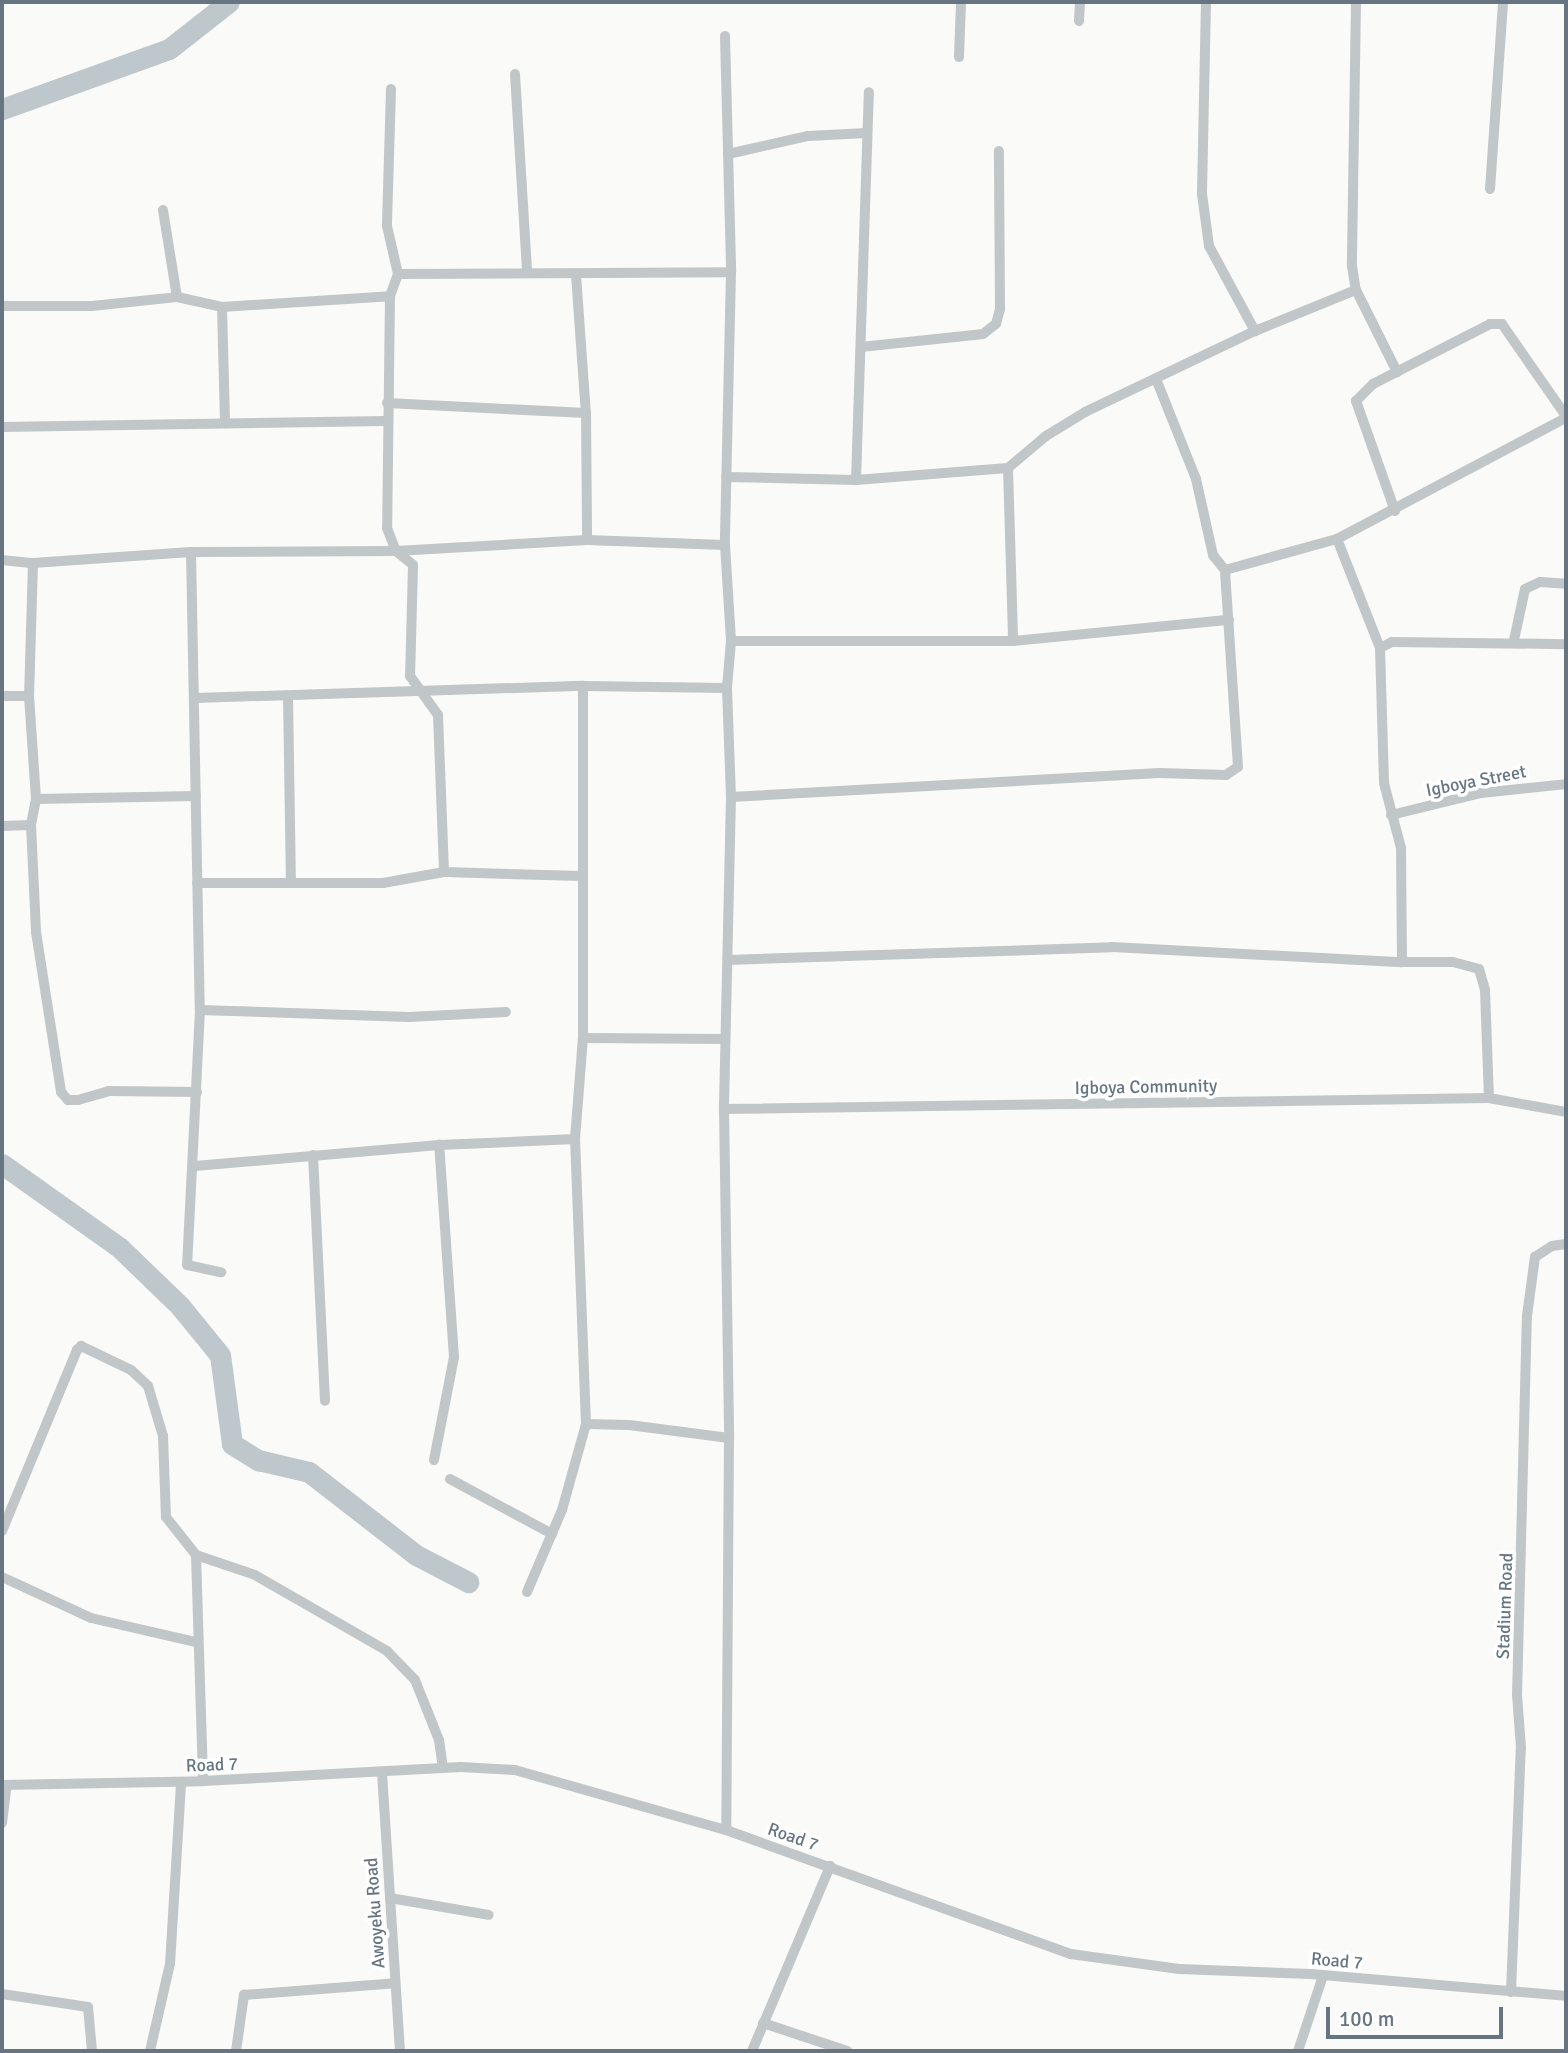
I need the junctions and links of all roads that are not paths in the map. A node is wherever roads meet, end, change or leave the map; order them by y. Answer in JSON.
{"nodes":[{"id":1,"x":961,"y":2,"type":"edge"},
{"id":2,"x":1080,"y":2,"type":"edge"},
{"id":3,"x":1206,"y":2,"type":"edge"},
{"id":4,"x":1356,"y":2,"type":"edge"},
{"id":5,"x":1503,"y":2,"type":"edge"},
{"id":6,"x":1079,"y":21,"type":"dead end"},
{"id":7,"x":725,"y":36,"type":"dead end"},
{"id":8,"x":958,"y":57,"type":"dead end"},
{"id":9,"x":515,"y":74,"type":"dead end"},
{"id":10,"x":391,"y":89,"type":"dead end"},
{"id":11,"x":869,"y":92,"type":"dead end"},
{"id":12,"x":867,"y":134,"type":"junction"},
{"id":13,"x":999,"y":151,"type":"dead end"},
{"id":14,"x":728,"y":154,"type":"junction"},
{"id":15,"x":1490,"y":189,"type":"dead end"},
{"id":16,"x":163,"y":210,"type":"dead end"},
{"id":17,"x":527,"y":272,"type":"junction"},
{"id":18,"x":731,"y":272,"type":"junction"},
{"id":19,"x":398,"y":274,"type":"junction"},
{"id":20,"x":576,"y":275,"type":"junction"},
{"id":21,"x":1356,"y":290,"type":"junction"},
{"id":22,"x":390,"y":296,"type":"junction"},
{"id":23,"x":177,"y":297,"type":"junction"},
{"id":24,"x":2,"y":306,"type":"edge"},
{"id":25,"x":222,"y":307,"type":"junction"},
{"id":26,"x":1255,"y":331,"type":"junction"},
{"id":27,"x":861,"y":346,"type":"junction"},
{"id":28,"x":1397,"y":372,"type":"junction"},
{"id":29,"x":1156,"y":379,"type":"junction"},
{"id":30,"x":387,"y":403,"type":"junction"},
{"id":31,"x":586,"y":413,"type":"junction"},
{"id":32,"x":1566,"y":417,"type":"edge"},
{"id":33,"x":386,"y":421,"type":"junction"},
{"id":34,"x":225,"y":422,"type":"junction"},
{"id":35,"x":2,"y":427,"type":"edge"},
{"id":36,"x":1008,"y":468,"type":"junction"},
{"id":37,"x":726,"y":477,"type":"junction"},
{"id":38,"x":856,"y":480,"type":"junction"},
{"id":39,"x":1395,"y":512,"type":"junction"},
{"id":40,"x":1337,"y":539,"type":"junction"},
{"id":41,"x":587,"y":540,"type":"junction"},
{"id":42,"x":724,"y":545,"type":"junction"},
{"id":43,"x":396,"y":551,"type":"junction"},
{"id":44,"x":191,"y":552,"type":"junction"},
{"id":45,"x":2,"y":560,"type":"edge"},
{"id":46,"x":33,"y":563,"type":"junction"},
{"id":47,"x":1225,"y":570,"type":"junction"},
{"id":48,"x":1566,"y":584,"type":"edge"},
{"id":49,"x":1229,"y":620,"type":"junction"},
{"id":50,"x":1514,"y":640,"type":"junction"},
{"id":51,"x":731,"y":641,"type":"junction"},
{"id":52,"x":1013,"y":641,"type":"junction"},
{"id":53,"x":1566,"y":644,"type":"edge"},
{"id":54,"x":1380,"y":648,"type":"junction"},
{"id":55,"x":583,"y":687,"type":"junction"},
{"id":56,"x":727,"y":688,"type":"junction"},
{"id":57,"x":424,"y":692,"type":"junction"},
{"id":58,"x":29,"y":695,"type":"junction"},
{"id":59,"x":2,"y":696,"type":"edge"},
{"id":60,"x":288,"y":696,"type":"junction"},
{"id":61,"x":195,"y":698,"type":"junction"},
{"id":62,"x":1566,"y":784,"type":"edge"},
{"id":63,"x":196,"y":796,"type":"junction"},
{"id":64,"x":731,"y":797,"type":"junction"},
{"id":65,"x":36,"y":799,"type":"junction"},
{"id":66,"x":1391,"y":815,"type":"junction"},
{"id":67,"x":31,"y":825,"type":"junction"},
{"id":68,"x":2,"y":826,"type":"edge"},
{"id":69,"x":444,"y":872,"type":"junction"},
{"id":70,"x":581,"y":876,"type":"junction"},
{"id":71,"x":290,"y":880,"type":"junction"},
{"id":72,"x":197,"y":883,"type":"junction"},
{"id":73,"x":728,"y":960,"type":"junction"},
{"id":74,"x":1402,"y":962,"type":"junction"},
{"id":75,"x":200,"y":1010,"type":"junction"},
{"id":76,"x":506,"y":1012,"type":"dead end"},
{"id":77,"x":583,"y":1038,"type":"junction"},
{"id":78,"x":725,"y":1039,"type":"junction"},
{"id":79,"x":197,"y":1092,"type":"junction"},
{"id":80,"x":1489,"y":1098,"type":"junction"},
{"id":81,"x":724,"y":1109,"type":"junction"},
{"id":82,"x":1566,"y":1112,"type":"edge"},
{"id":83,"x":575,"y":1139,"type":"junction"},
{"id":84,"x":439,"y":1145,"type":"junction"},
{"id":85,"x":313,"y":1156,"type":"junction"},
{"id":86,"x":195,"y":1166,"type":"junction"},
{"id":87,"x":1566,"y":1244,"type":"edge"},
{"id":88,"x":221,"y":1272,"type":"dead end"},
{"id":89,"x":325,"y":1401,"type":"dead end"},
{"id":90,"x":586,"y":1424,"type":"junction"},
{"id":91,"x":729,"y":1438,"type":"junction"},
{"id":92,"x":434,"y":1460,"type":"dead end"},
{"id":93,"x":450,"y":1479,"type":"dead end"},
{"id":94,"x":2,"y":1531,"type":"edge"},
{"id":95,"x":552,"y":1534,"type":"junction"},
{"id":96,"x":196,"y":1555,"type":"junction"},
{"id":97,"x":2,"y":1577,"type":"edge"},
{"id":98,"x":527,"y":1592,"type":"dead end"},
{"id":99,"x":196,"y":1642,"type":"junction"},
{"id":100,"x":443,"y":1769,"type":"junction"},
{"id":101,"x":382,"y":1773,"type":"junction"},
{"id":102,"x":203,"y":1781,"type":"junction"},
{"id":103,"x":181,"y":1782,"type":"junction"},
{"id":104,"x":5,"y":1785,"type":"edge"},
{"id":105,"x":2,"y":1823,"type":"edge"},
{"id":106,"x":726,"y":1830,"type":"junction"},
{"id":107,"x":830,"y":1866,"type":"junction"},
{"id":108,"x":390,"y":1898,"type":"junction"},
{"id":109,"x":489,"y":1915,"type":"dead end"},
{"id":110,"x":1323,"y":1976,"type":"junction"},
{"id":111,"x":395,"y":1983,"type":"junction"},
{"id":112,"x":1511,"y":1992,"type":"junction"},
{"id":113,"x":2,"y":1994,"type":"edge"},
{"id":114,"x":1566,"y":1996,"type":"edge"},
{"id":115,"x":763,"y":2023,"type":"junction"},
{"id":116,"x":92,"y":2051,"type":"edge"},
{"id":117,"x":150,"y":2051,"type":"edge"},
{"id":118,"x":236,"y":2051,"type":"edge"},
{"id":119,"x":400,"y":2051,"type":"edge"},
{"id":120,"x":752,"y":2051,"type":"edge"},
{"id":121,"x":846,"y":2051,"type":"edge"},
{"id":122,"x":1298,"y":2051,"type":"edge"}],
"edges":[{"from":1,"to":8,"type":"street"},
{"from":2,"to":6,"type":"street"},
{"from":3,"to":26,"type":"street"},
{"from":4,"to":21,"type":"street"},
{"from":5,"to":15,"type":"street"},
{"from":7,"to":14,"type":"street"},
{"from":9,"to":17,"type":"street"},
{"from":10,"to":19,"type":"street"},
{"from":11,"to":12,"type":"street"},
{"from":12,"to":14,"type":"street"},
{"from":12,"to":27,"type":"street"},
{"from":13,"to":27,"type":"street"},
{"from":14,"to":18,"type":"street"},
{"from":16,"to":23,"type":"street"},
{"from":17,"to":19,"type":"street"},
{"from":17,"to":20,"type":"street"},
{"from":18,"to":20,"type":"street"},
{"from":18,"to":37,"type":"street"},
{"from":19,"to":22,"type":"street"},
{"from":20,"to":31,"type":"street"},
{"from":21,"to":26,"type":"street"},
{"from":21,"to":28,"type":"street"},
{"from":22,"to":25,"type":"street"},
{"from":22,"to":30,"type":"street"},
{"from":23,"to":24,"type":"street"},
{"from":23,"to":25,"type":"street"},
{"from":25,"to":34,"type":"street"},
{"from":26,"to":29,"type":"street"},
{"from":27,"to":38,"type":"street"},
{"from":28,"to":32,"type":"street"},
{"from":28,"to":39,"type":"street"},
{"from":29,"to":36,"type":"street"},
{"from":29,"to":47,"type":"street"},
{"from":30,"to":31,"type":"street"},
{"from":30,"to":33,"type":"street"},
{"from":31,"to":41,"type":"street"},
{"from":32,"to":39,"type":"street"},
{"from":33,"to":34,"type":"street"},
{"from":33,"to":43,"type":"street"},
{"from":34,"to":35,"type":"street"},
{"from":36,"to":38,"type":"street"},
{"from":36,"to":52,"type":"street"},
{"from":37,"to":38,"type":"street"},
{"from":37,"to":42,"type":"street"},
{"from":39,"to":40,"type":"street"},
{"from":40,"to":47,"type":"street"},
{"from":40,"to":54,"type":"street"},
{"from":41,"to":42,"type":"street"},
{"from":41,"to":43,"type":"street"},
{"from":42,"to":51,"type":"street"},
{"from":43,"to":44,"type":"street"},
{"from":43,"to":57,"type":"street"},
{"from":44,"to":46,"type":"street"},
{"from":44,"to":61,"type":"street"},
{"from":45,"to":46,"type":"street"},
{"from":46,"to":58,"type":"street"},
{"from":47,"to":49,"type":"street"},
{"from":48,"to":50,"type":"street"},
{"from":49,"to":52,"type":"street"},
{"from":49,"to":64,"type":"street"},
{"from":50,"to":53,"type":"street"},
{"from":50,"to":54,"type":"street"},
{"from":51,"to":52,"type":"street"},
{"from":51,"to":56,"type":"street"},
{"from":54,"to":66,"type":"street"},
{"from":55,"to":56,"type":"street"},
{"from":55,"to":57,"type":"street"},
{"from":55,"to":70,"type":"street"},
{"from":56,"to":64,"type":"street"},
{"from":57,"to":60,"type":"street"},
{"from":57,"to":69,"type":"street"},
{"from":58,"to":59,"type":"street"},
{"from":58,"to":65,"type":"street"},
{"from":60,"to":61,"type":"street"},
{"from":60,"to":71,"type":"street"},
{"from":61,"to":63,"type":"street"},
{"from":62,"to":66,"type":"street","name":"Igboya Street"},
{"from":63,"to":65,"type":"street"},
{"from":63,"to":72,"type":"street"},
{"from":64,"to":73,"type":"street"},
{"from":65,"to":67,"type":"street"},
{"from":66,"to":74,"type":"street"},
{"from":67,"to":68,"type":"street"},
{"from":67,"to":79,"type":"street"},
{"from":69,"to":70,"type":"street"},
{"from":69,"to":71,"type":"street"},
{"from":70,"to":77,"type":"street"},
{"from":71,"to":72,"type":"street"},
{"from":72,"to":75,"type":"street"},
{"from":73,"to":74,"type":"street"},
{"from":73,"to":78,"type":"street"},
{"from":74,"to":80,"type":"street"},
{"from":75,"to":76,"type":"street"},
{"from":75,"to":79,"type":"street"},
{"from":77,"to":78,"type":"street"},
{"from":77,"to":83,"type":"street"},
{"from":78,"to":81,"type":"street"},
{"from":79,"to":86,"type":"street"},
{"from":80,"to":81,"type":"street","name":"Igboya Community"},
{"from":80,"to":82,"type":"street","name":"Igboya Community"},
{"from":81,"to":91,"type":"street"},
{"from":83,"to":84,"type":"street"},
{"from":83,"to":90,"type":"street"},
{"from":84,"to":85,"type":"street"},
{"from":84,"to":92,"type":"street"},
{"from":85,"to":86,"type":"street"},
{"from":85,"to":89,"type":"street"},
{"from":86,"to":88,"type":"street"},
{"from":87,"to":112,"type":"street","name":"Stadium Road"},
{"from":90,"to":91,"type":"street"},
{"from":90,"to":95,"type":"street"},
{"from":91,"to":106,"type":"street"},
{"from":93,"to":95,"type":"street"},
{"from":94,"to":96,"type":"street"},
{"from":95,"to":98,"type":"street"},
{"from":96,"to":99,"type":"street"},
{"from":96,"to":100,"type":"street"},
{"from":97,"to":99,"type":"street"},
{"from":99,"to":102,"type":"street"},
{"from":100,"to":101,"type":"street","name":"Road 7"},
{"from":100,"to":106,"type":"street","name":"Road 7"},
{"from":101,"to":102,"type":"street","name":"Road 7"},
{"from":101,"to":108,"type":"street","name":"Awoyeku Road"},
{"from":102,"to":103,"type":"street","name":"Road 7"},
{"from":103,"to":104,"type":"street","name":"Road 7"},
{"from":103,"to":117,"type":"street"},
{"from":104,"to":105,"type":"street"},
{"from":106,"to":107,"type":"street","name":"Road 7"},
{"from":107,"to":110,"type":"street","name":"Road 7"},
{"from":107,"to":115,"type":"street"},
{"from":108,"to":109,"type":"street"},
{"from":108,"to":111,"type":"street","name":"Awoyeku Road"},
{"from":110,"to":112,"type":"street","name":"Road 7"},
{"from":110,"to":122,"type":"street"},
{"from":111,"to":118,"type":"street"},
{"from":111,"to":119,"type":"street","name":"Awoyeku Road"},
{"from":112,"to":114,"type":"street","name":"Road 7"},
{"from":113,"to":116,"type":"street"},
{"from":115,"to":120,"type":"street"},
{"from":115,"to":121,"type":"street"}]}
